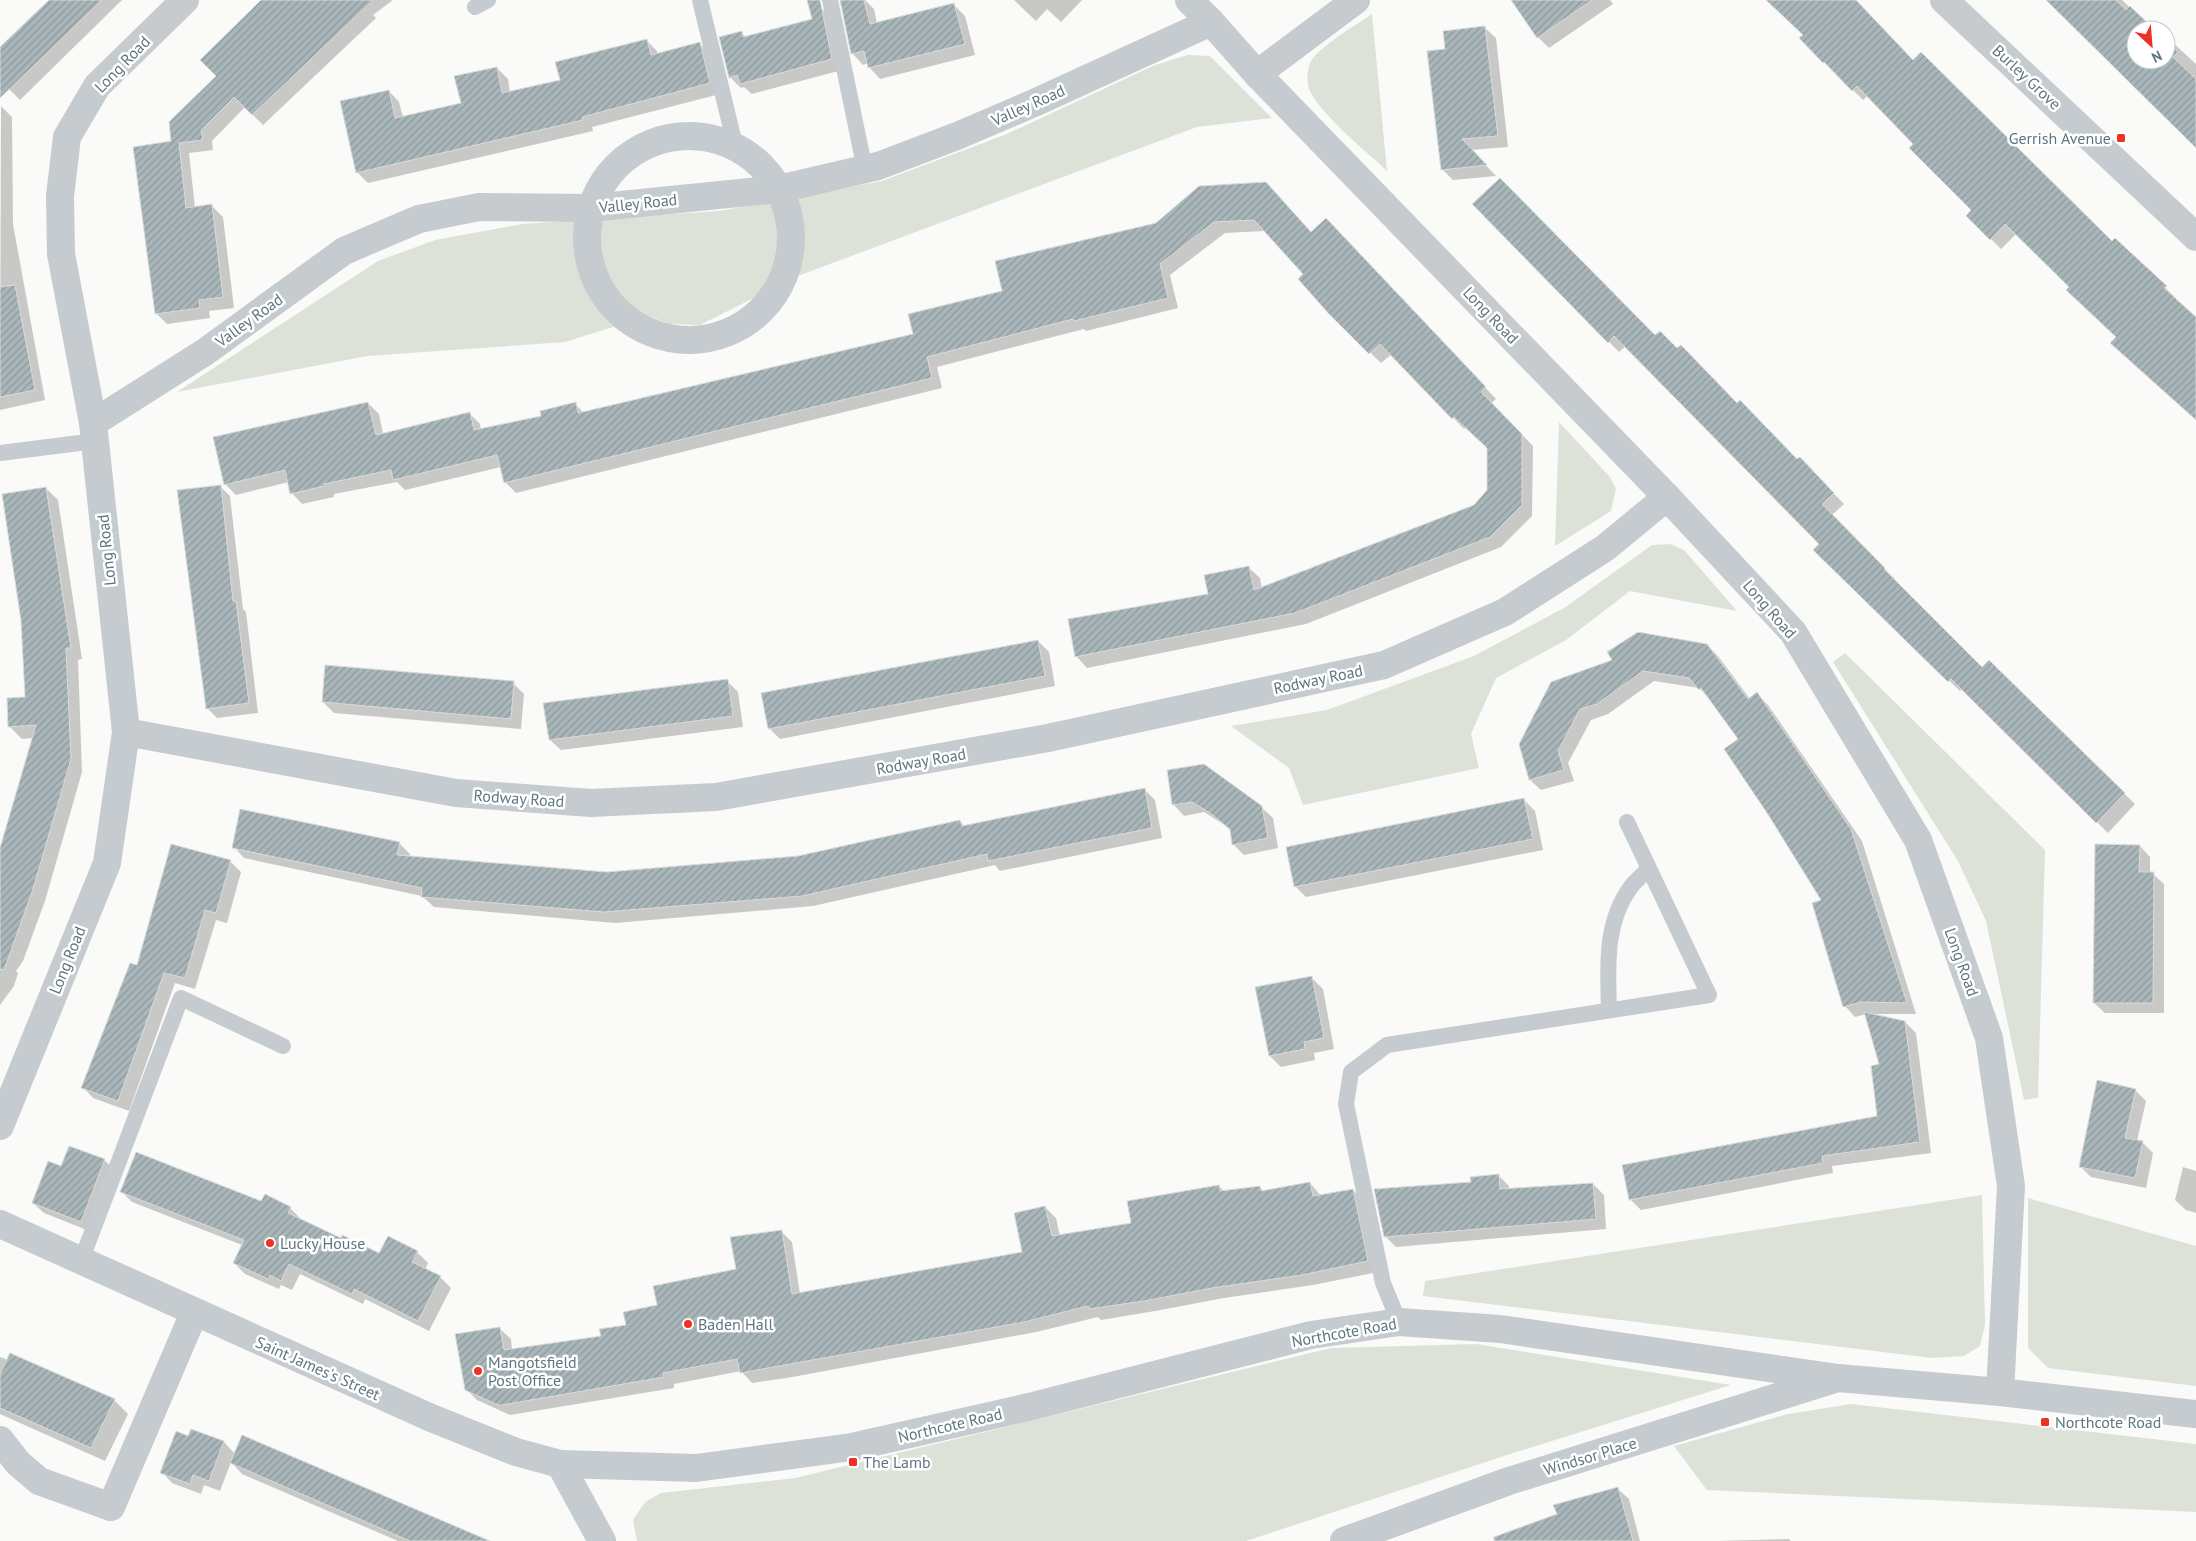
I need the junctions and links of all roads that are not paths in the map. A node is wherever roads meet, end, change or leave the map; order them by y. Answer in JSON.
{"nodes":[{"id":1,"x":185,"y":0,"type":"edge"},
{"id":2,"x":700,"y":0,"type":"edge"},
{"id":3,"x":830,"y":0,"type":"edge"},
{"id":4,"x":1188,"y":0,"type":"edge"},
{"id":5,"x":1356,"y":0,"type":"edge"},
{"id":6,"x":1944,"y":0,"type":"edge"},
{"id":7,"x":1211,"y":22,"type":"junction"},
{"id":8,"x":1257,"y":74,"type":"junction"},
{"id":9,"x":736,"y":149,"type":"junction"},
{"id":10,"x":865,"y":170,"type":"junction"},
{"id":11,"x":780,"y":189,"type":"junction"},
{"id":12,"x":591,"y":208,"type":"junction"},
{"id":13,"x":2196,"y":237,"type":"edge"},
{"id":14,"x":94,"y":432,"type":"junction"},
{"id":15,"x":0,"y":453,"type":"edge"},
{"id":16,"x":1667,"y":497,"type":"junction"},
{"id":17,"x":126,"y":732,"type":"junction"},
{"id":18,"x":1627,"y":822,"type":"dead end"},
{"id":19,"x":1649,"y":868,"type":"junction"},
{"id":20,"x":1609,"y":1010,"type":"junction"},
{"id":21,"x":283,"y":1046,"type":"dead end"},
{"id":22,"x":0,"y":1126,"type":"edge"},
{"id":23,"x":0,"y":1224,"type":"edge"},
{"id":24,"x":81,"y":1261,"type":"junction"},
{"id":25,"x":194,"y":1313,"type":"junction"},
{"id":26,"x":1399,"y":1322,"type":"junction"},
{"id":27,"x":1838,"y":1378,"type":"junction"},
{"id":28,"x":2000,"y":1392,"type":"junction"},
{"id":29,"x":2196,"y":1414,"type":"edge"},
{"id":30,"x":0,"y":1440,"type":"edge"},
{"id":31,"x":560,"y":1464,"type":"junction"},
{"id":32,"x":602,"y":1541,"type":"edge"},
{"id":33,"x":1344,"y":1541,"type":"edge"}],
"edges":[{"from":1,"to":14,"type":"street","name":"Long Road"},
{"from":2,"to":9,"type":"lane"},
{"from":3,"to":10,"type":"lane"},
{"from":4,"to":7,"type":"street","name":"Long Road"},
{"from":5,"to":8,"type":"street"},
{"from":6,"to":13,"type":"street","name":"Burley Grove"},
{"from":7,"to":8,"type":"street","name":"Long Road"},
{"from":7,"to":10,"type":"street","name":"Valley Road"},
{"from":8,"to":16,"type":"street","name":"Long Road"},
{"from":9,"to":11,"type":"street"},
{"from":9,"to":12,"type":"street"},
{"from":10,"to":11,"type":"street","name":"Valley Road"},
{"from":11,"to":12,"type":"street","name":"Valley Road"},
{"from":11,"to":12,"type":"street"},
{"from":12,"to":14,"type":"street","name":"Valley Road"},
{"from":14,"to":15,"type":"lane"},
{"from":14,"to":17,"type":"street","name":"Long Road"},
{"from":16,"to":17,"type":"street","name":"Rodway Road"},
{"from":16,"to":28,"type":"street","name":"Long Road"},
{"from":17,"to":22,"type":"street","name":"Long Road"},
{"from":18,"to":19,"type":"lane"},
{"from":19,"to":20,"type":"lane"},
{"from":19,"to":20,"type":"lane"},
{"from":20,"to":26,"type":"lane"},
{"from":21,"to":24,"type":"lane"},
{"from":23,"to":24,"type":"street","name":"Saint James's Street"},
{"from":24,"to":25,"type":"street","name":"Saint James's Street"},
{"from":25,"to":30,"type":"street"},
{"from":25,"to":31,"type":"street","name":"Saint James's Street"},
{"from":26,"to":27,"type":"street","name":"Northcote Road"},
{"from":26,"to":31,"type":"street","name":"Northcote Road"},
{"from":27,"to":28,"type":"street","name":"Northcote Road"},
{"from":27,"to":33,"type":"street","name":"Windsor Place"},
{"from":28,"to":29,"type":"street","name":"Northcote Road"},
{"from":31,"to":32,"type":"street"}]}
